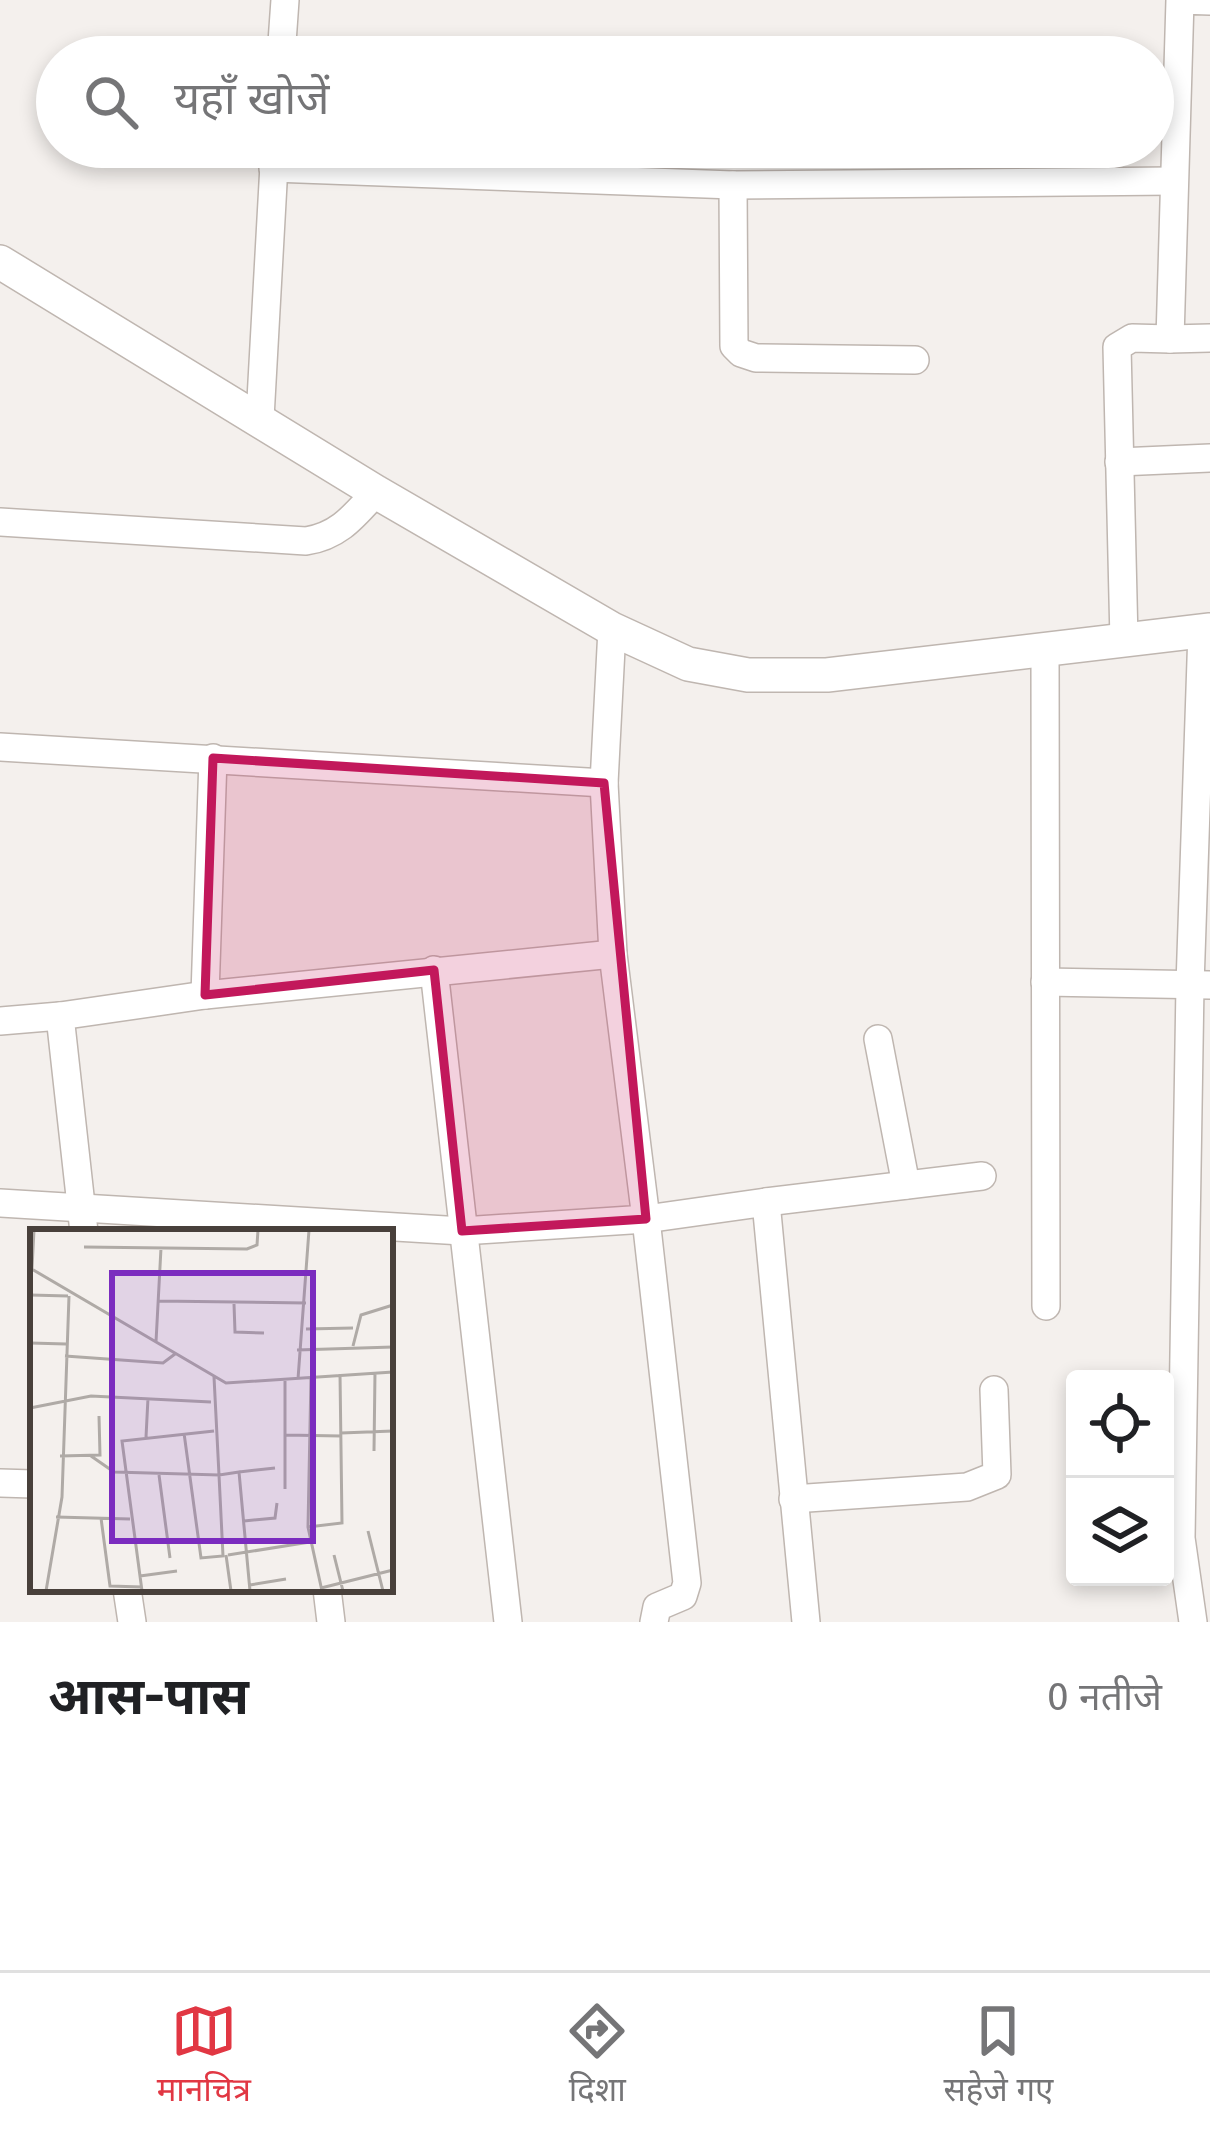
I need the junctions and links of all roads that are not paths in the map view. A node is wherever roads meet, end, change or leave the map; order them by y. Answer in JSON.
{"nodes":[{"id":1,"x":285,"y":0,"type":"edge"},
{"id":2,"x":1210,"y":1,"type":"edge"},
{"id":3,"x":282,"y":36,"type":"edge"},
{"id":4,"x":273,"y":168,"type":"edge"},
{"id":5,"x":454,"y":168,"type":"edge"},
{"id":6,"x":1174,"y":181,"type":"junction"},
{"id":7,"x":733,"y":185,"type":"junction"},
{"id":8,"x":0,"y":262,"type":"edge"},
{"id":9,"x":1210,"y":338,"type":"edge"},
{"id":10,"x":1170,"y":339,"type":"junction"},
{"id":11,"x":916,"y":361,"type":"dead end"},
{"id":12,"x":260,"y":418,"type":"junction"},
{"id":13,"x":1210,"y":458,"type":"edge"},
{"id":14,"x":1119,"y":462,"type":"junction"},
{"id":15,"x":376,"y":492,"type":"junction"},
{"id":16,"x":0,"y":522,"type":"edge"},
{"id":17,"x":612,"y":629,"type":"junction"},
{"id":18,"x":1206,"y":630,"type":"edge"},
{"id":19,"x":1124,"y":640,"type":"junction"},
{"id":20,"x":1045,"y":650,"type":"junction"},
{"id":21,"x":0,"y":747,"type":"edge"},
{"id":22,"x":213,"y":758,"type":"junction"},
{"id":23,"x":604,"y":783,"type":"junction"},
{"id":24,"x":613,"y":954,"type":"junction"},
{"id":25,"x":434,"y":970,"type":"junction"},
{"id":26,"x":1045,"y":982,"type":"junction"},
{"id":27,"x":1200,"y":985,"type":"edge"},
{"id":28,"x":205,"y":995,"type":"junction"},
{"id":29,"x":59,"y":1016,"type":"junction"},
{"id":30,"x":0,"y":1021,"type":"edge"},
{"id":31,"x":878,"y":1039,"type":"dead end"},
{"id":32,"x":982,"y":1176,"type":"dead end"},
{"id":33,"x":906,"y":1185,"type":"junction"},
{"id":34,"x":766,"y":1202,"type":"junction"},
{"id":35,"x":0,"y":1203,"type":"edge"},
{"id":36,"x":82,"y":1219,"type":"edge"},
{"id":37,"x":646,"y":1219,"type":"junction"},
{"id":38,"x":283,"y":1226,"type":"edge"},
{"id":39,"x":390,"y":1229,"type":"edge"},
{"id":40,"x":393,"y":1229,"type":"edge"},
{"id":41,"x":462,"y":1231,"type":"junction"},
{"id":42,"x":1046,"y":1306,"type":"dead end"},
{"id":43,"x":994,"y":1390,"type":"dead end"},
{"id":44,"x":0,"y":1483,"type":"edge"},
{"id":45,"x":30,"y":1484,"type":"edge"},
{"id":46,"x":793,"y":1498,"type":"junction"},
{"id":47,"x":1181,"y":1538,"type":"junction"},
{"id":48,"x":1210,"y":1538,"type":"edge"},
{"id":49,"x":127,"y":1592,"type":"edge"},
{"id":50,"x":327,"y":1592,"type":"edge"},
{"id":51,"x":132,"y":1622,"type":"edge"},
{"id":52,"x":331,"y":1622,"type":"edge"},
{"id":53,"x":508,"y":1622,"type":"edge"},
{"id":54,"x":654,"y":1622,"type":"edge"},
{"id":55,"x":806,"y":1622,"type":"edge"},
{"id":56,"x":1193,"y":1622,"type":"edge"}],
"edges":[{"from":1,"to":3,"type":"street"},
{"from":2,"to":6,"type":"street"},
{"from":4,"to":12,"type":"street"},
{"from":5,"to":7,"type":"street"},
{"from":6,"to":7,"type":"street"},
{"from":6,"to":10,"type":"street"},
{"from":7,"to":11,"type":"street"},
{"from":8,"to":12,"type":"street"},
{"from":9,"to":10,"type":"street"},
{"from":10,"to":14,"type":"street"},
{"from":12,"to":15,"type":"street"},
{"from":13,"to":14,"type":"street"},
{"from":14,"to":19,"type":"street"},
{"from":15,"to":16,"type":"street"},
{"from":15,"to":17,"type":"street"},
{"from":17,"to":20,"type":"street"},
{"from":17,"to":23,"type":"street"},
{"from":18,"to":19,"type":"street"},
{"from":18,"to":27,"type":"street"},
{"from":19,"to":20,"type":"street"},
{"from":20,"to":26,"type":"street"},
{"from":21,"to":22,"type":"street"},
{"from":22,"to":23,"type":"street"},
{"from":22,"to":28,"type":"street"},
{"from":23,"to":24,"type":"street"},
{"from":24,"to":25,"type":"street"},
{"from":24,"to":37,"type":"street"},
{"from":25,"to":28,"type":"street"},
{"from":25,"to":41,"type":"street"},
{"from":26,"to":27,"type":"street"},
{"from":26,"to":42,"type":"street"},
{"from":27,"to":47,"type":"street"},
{"from":28,"to":29,"type":"street"},
{"from":29,"to":30,"type":"street"},
{"from":29,"to":36,"type":"street"},
{"from":31,"to":33,"type":"street"},
{"from":32,"to":33,"type":"street"},
{"from":33,"to":34,"type":"street"},
{"from":34,"to":37,"type":"street"},
{"from":34,"to":46,"type":"street"},
{"from":35,"to":36,"type":"street"},
{"from":36,"to":38,"type":"street"},
{"from":37,"to":41,"type":"street"},
{"from":37,"to":54,"type":"street"},
{"from":38,"to":39,"type":"street"},
{"from":40,"to":41,"type":"street"},
{"from":41,"to":53,"type":"street"},
{"from":43,"to":46,"type":"street"},
{"from":44,"to":45,"type":"street"},
{"from":46,"to":55,"type":"street"},
{"from":47,"to":48,"type":"street"},
{"from":47,"to":56,"type":"street"},
{"from":49,"to":51,"type":"street"},
{"from":50,"to":52,"type":"street"}]}
